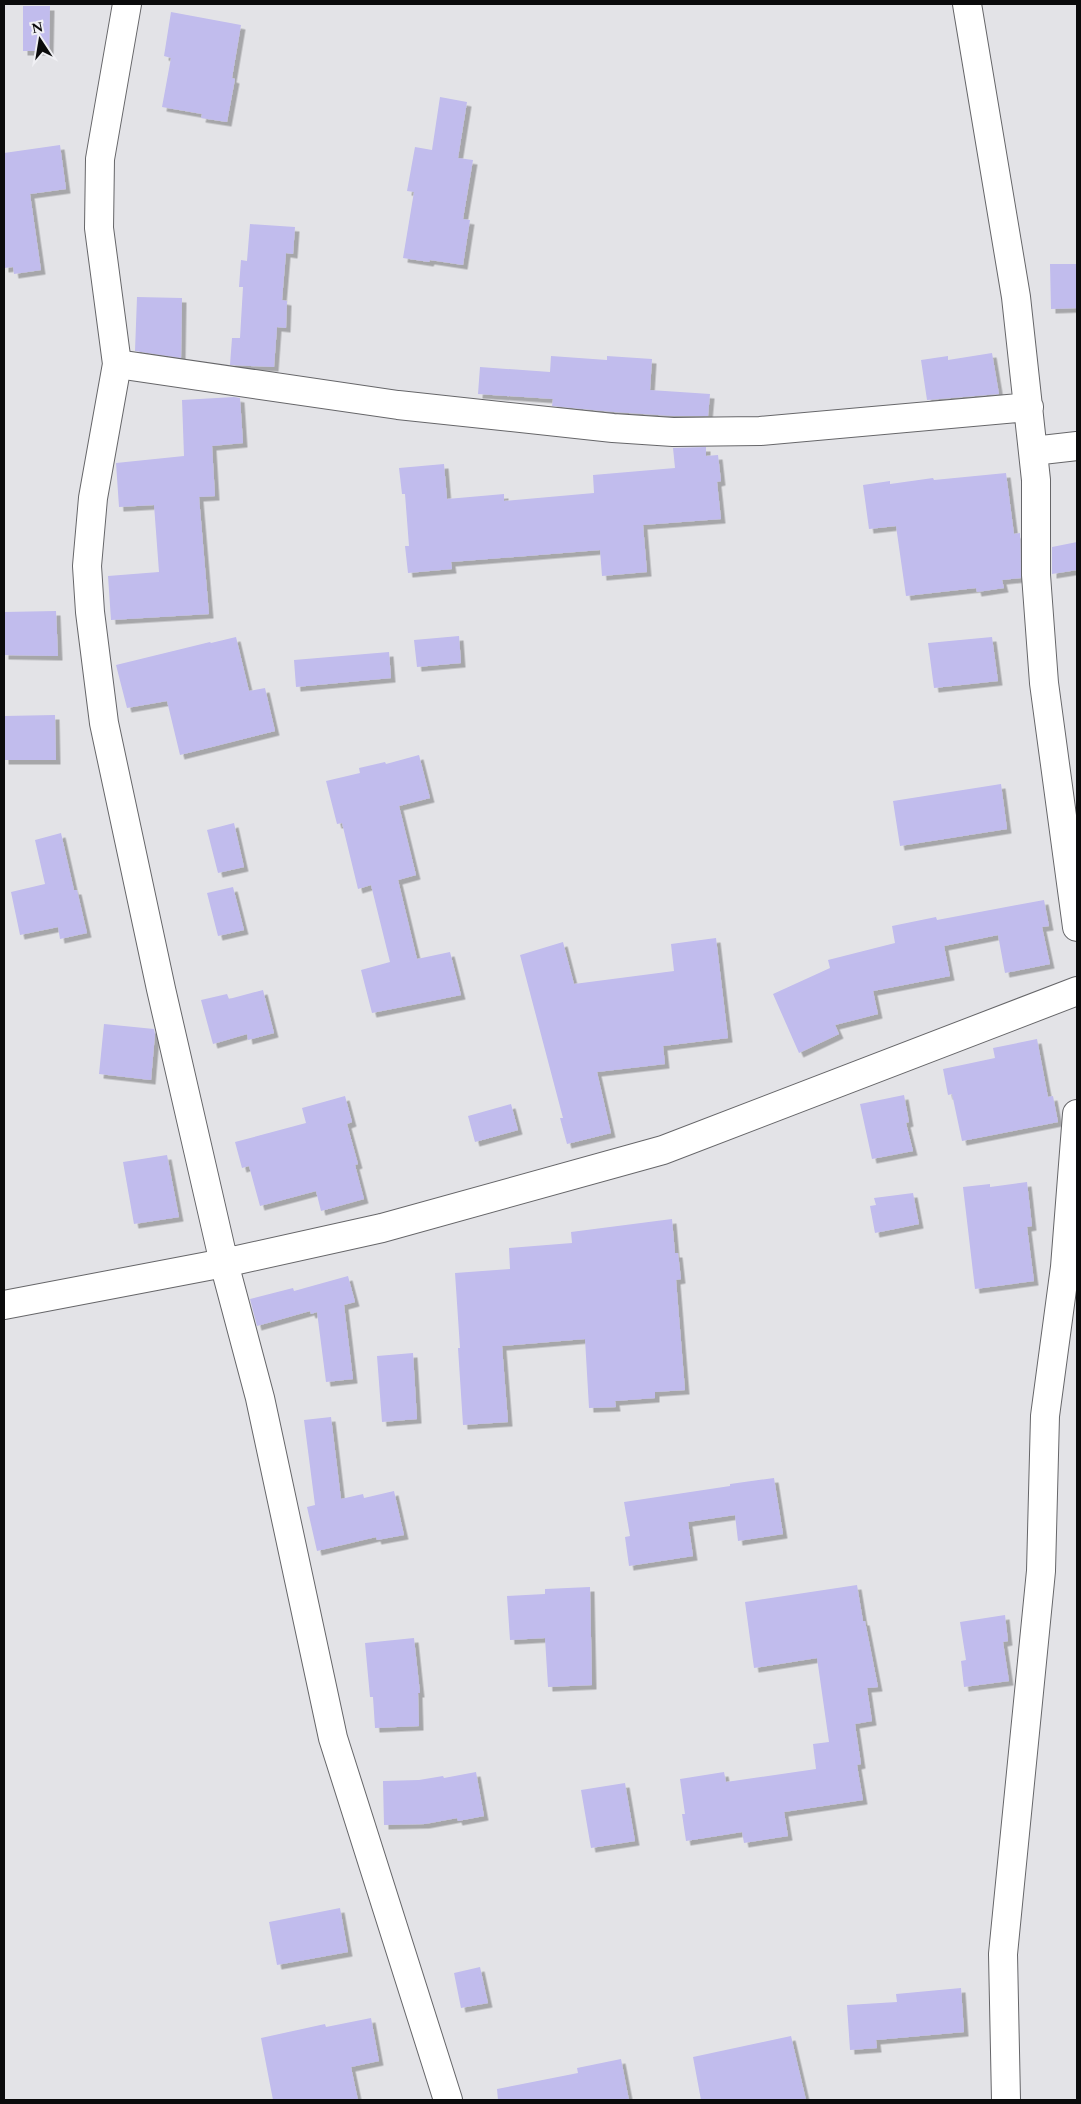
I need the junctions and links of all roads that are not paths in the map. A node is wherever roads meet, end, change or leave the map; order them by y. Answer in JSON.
{"nodes":[{"id":1,"x":127,"y":4,"type":"edge"},
{"id":2,"x":967,"y":4,"type":"edge"},
{"id":3,"x":117,"y":364,"type":"junction"},
{"id":4,"x":1029,"y":407,"type":"junction"},
{"id":5,"x":1077,"y":446,"type":"edge"},
{"id":6,"x":1033,"y":451,"type":"junction"},
{"id":7,"x":1077,"y":927,"type":"edge"},
{"id":8,"x":1077,"y":991,"type":"edge"},
{"id":9,"x":1077,"y":1114,"type":"edge"},
{"id":10,"x":224,"y":1263,"type":"junction"},
{"id":11,"x":4,"y":1306,"type":"edge"},
{"id":12,"x":448,"y":2100,"type":"edge"},
{"id":13,"x":1006,"y":2100,"type":"edge"}],
"edges":[{"from":1,"to":3,"type":"street"},
{"from":2,"to":4,"type":"street"},
{"from":3,"to":4,"type":"street"},
{"from":3,"to":10,"type":"street"},
{"from":4,"to":6,"type":"street"},
{"from":5,"to":6,"type":"street"},
{"from":6,"to":7,"type":"street"},
{"from":8,"to":10,"type":"street"},
{"from":9,"to":13,"type":"street"},
{"from":10,"to":11,"type":"street"},
{"from":10,"to":12,"type":"street"}]}
